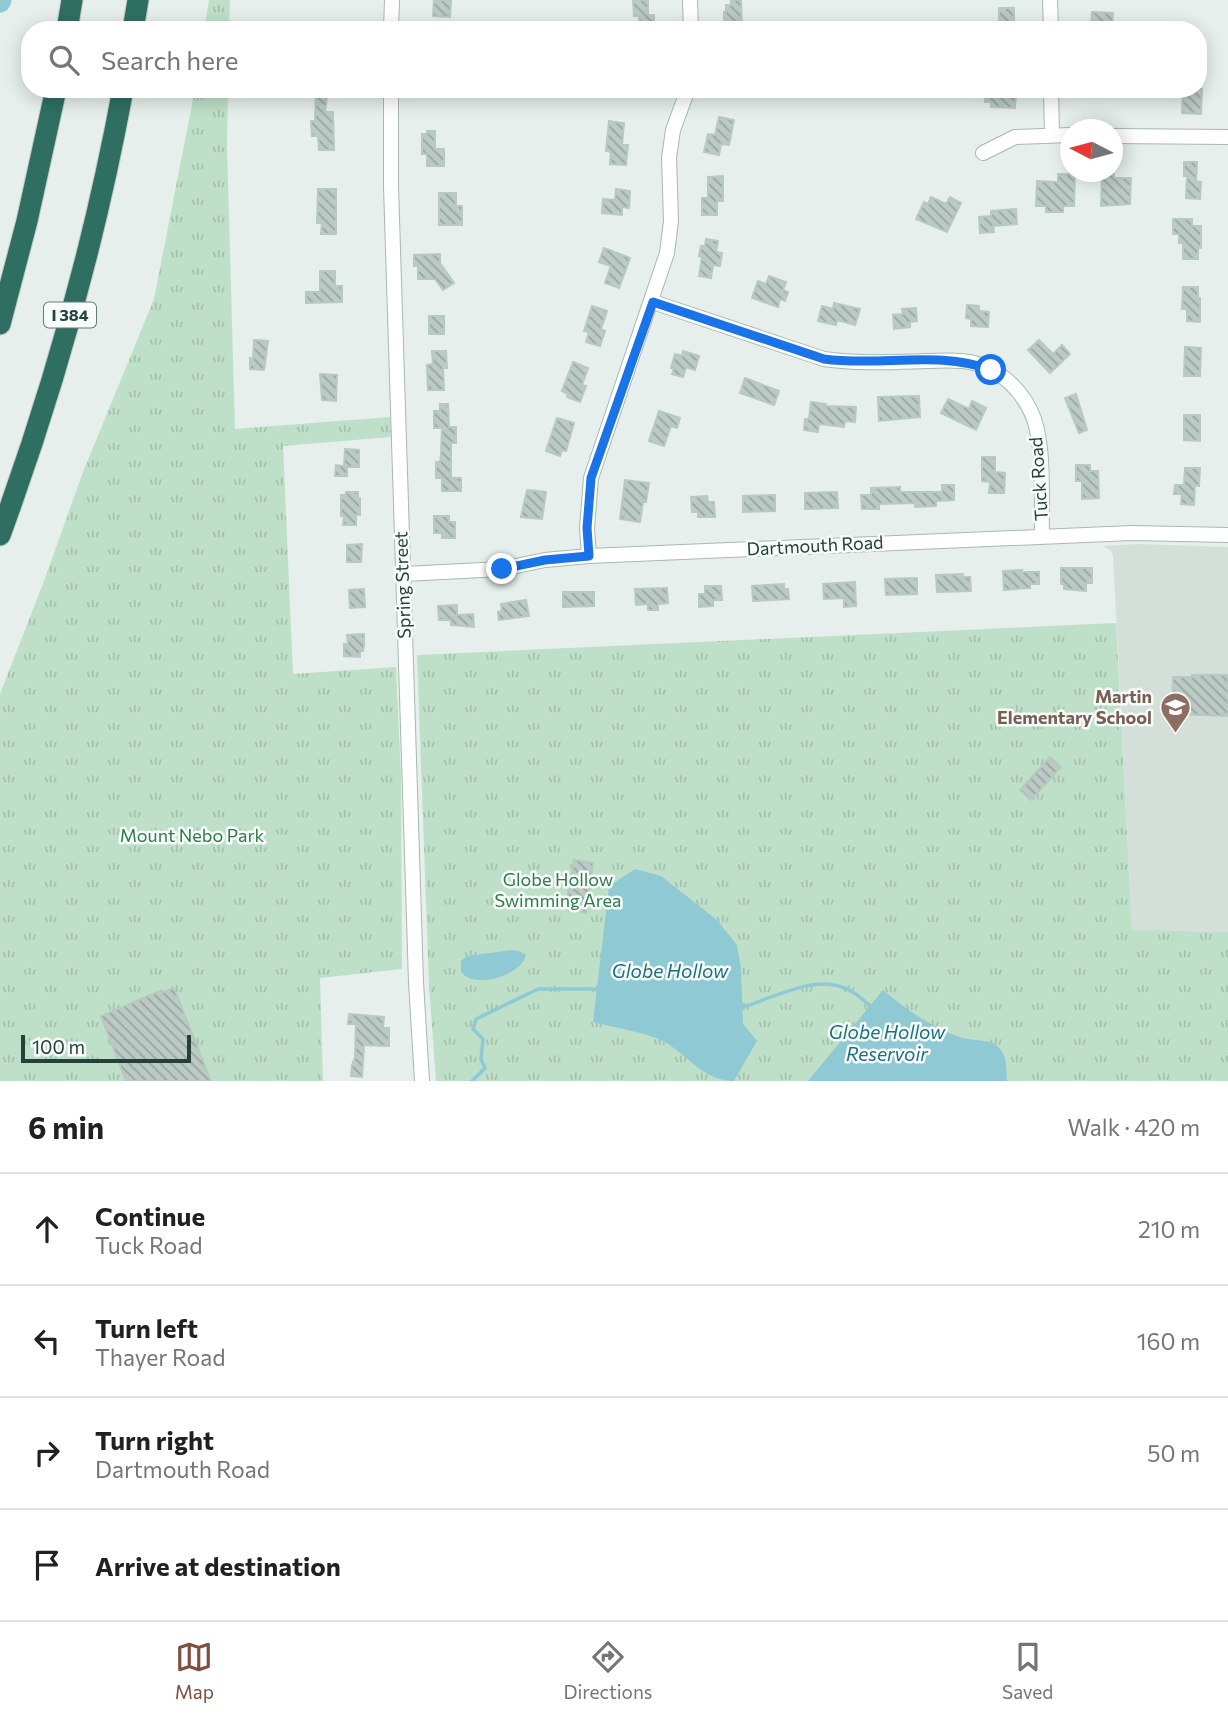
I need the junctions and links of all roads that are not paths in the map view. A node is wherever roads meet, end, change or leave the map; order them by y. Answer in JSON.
{"nodes":[{"id":1,"x":72,"y":0,"type":"edge"},
{"id":2,"x":138,"y":0,"type":"edge"},
{"id":3,"x":392,"y":0,"type":"edge"},
{"id":4,"x":690,"y":0,"type":"edge"},
{"id":5,"x":1050,"y":0,"type":"edge"},
{"id":6,"x":68,"y":21,"type":"edge"},
{"id":7,"x":134,"y":21,"type":"edge"},
{"id":8,"x":391,"y":21,"type":"edge"},
{"id":9,"x":691,"y":21,"type":"edge"},
{"id":10,"x":1051,"y":21,"type":"edge"},
{"id":11,"x":54,"y":98,"type":"edge"},
{"id":12,"x":121,"y":98,"type":"edge"},
{"id":13,"x":391,"y":98,"type":"edge"},
{"id":14,"x":685,"y":98,"type":"edge"},
{"id":15,"x":1051,"y":98,"type":"edge"},
{"id":16,"x":1052,"y":135,"type":"junction"},
{"id":17,"x":1060,"y":135,"type":"edge"},
{"id":18,"x":1123,"y":135,"type":"edge"},
{"id":19,"x":1228,"y":137,"type":"edge"},
{"id":20,"x":983,"y":153,"type":"dead end"},
{"id":21,"x":653,"y":302,"type":"junction"},
{"id":22,"x":0,"y":324,"type":"edge"},
{"id":23,"x":1228,"y":535,"type":"edge"},
{"id":24,"x":0,"y":536,"type":"edge"},
{"id":25,"x":1042,"y":536,"type":"junction"},
{"id":26,"x":589,"y":556,"type":"junction"},
{"id":27,"x":404,"y":574,"type":"junction"},
{"id":28,"x":422,"y":1081,"type":"edge"}],
"edges":[{"from":1,"to":6,"type":"highway"},
{"from":2,"to":7,"type":"highway"},
{"from":3,"to":8,"type":"street"},
{"from":4,"to":9,"type":"street"},
{"from":5,"to":10,"type":"street"},
{"from":11,"to":22,"type":"highway"},
{"from":12,"to":24,"type":"highway","number":"I 384"},
{"from":13,"to":27,"type":"street","name":"Spring Street"},
{"from":14,"to":21,"type":"street"},
{"from":15,"to":16,"type":"street"},
{"from":16,"to":17,"type":"street"},
{"from":16,"to":20,"type":"street"},
{"from":18,"to":19,"type":"street"},
{"from":21,"to":25,"type":"street","name":"Tuck Road"},
{"from":21,"to":26,"type":"street"},
{"from":23,"to":25,"type":"street","name":"Dartmouth Road"},
{"from":25,"to":26,"type":"street","name":"Dartmouth Road"},
{"from":26,"to":27,"type":"street","name":"Dartmouth Road"},
{"from":27,"to":28,"type":"street","name":"Spring Street"}]}
